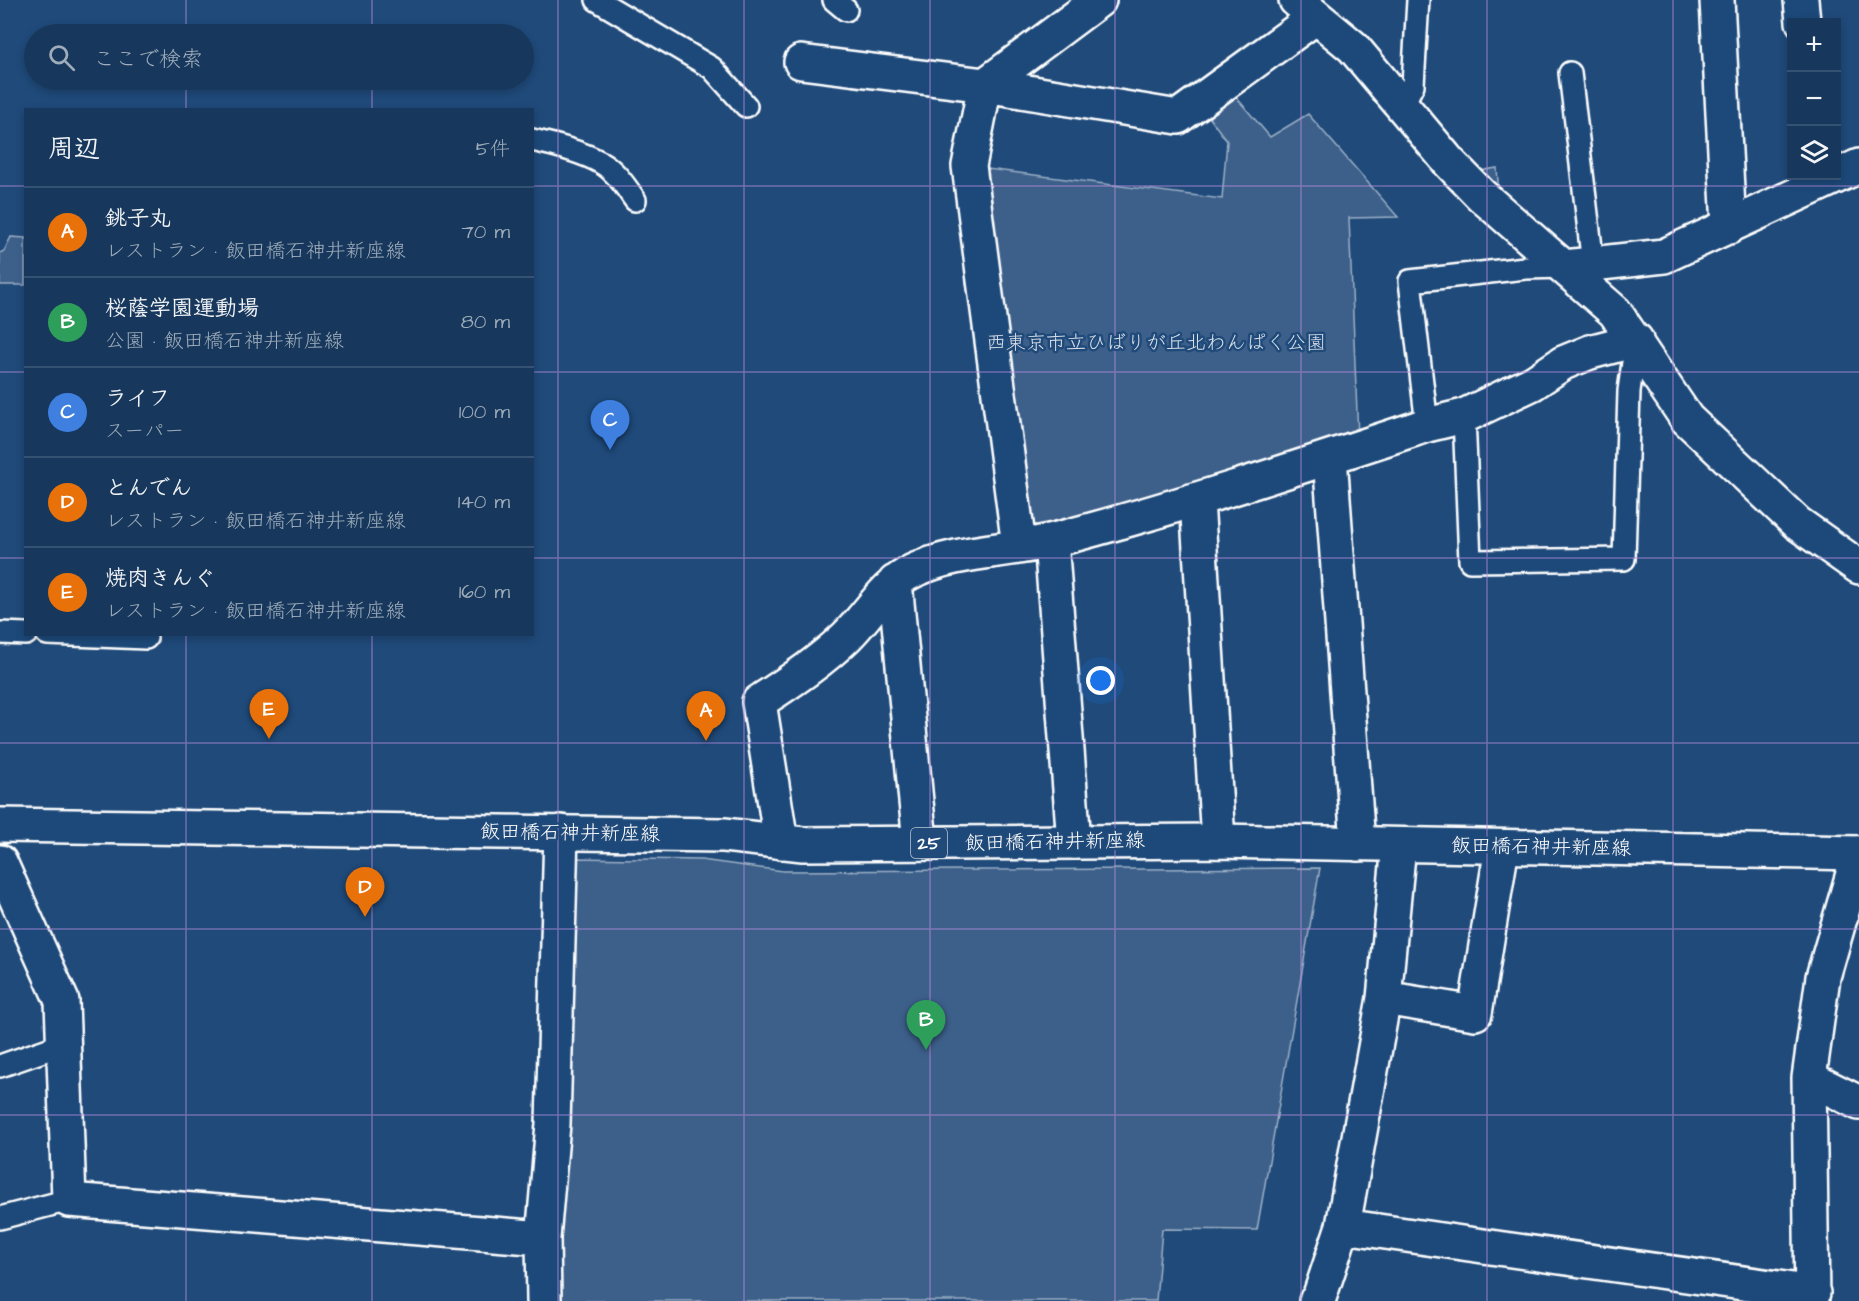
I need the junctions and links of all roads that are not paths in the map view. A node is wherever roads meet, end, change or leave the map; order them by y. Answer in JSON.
{"nodes":[{"id":1,"x":597,"y":0,"type":"edge"},
{"id":2,"x":1099,"y":0,"type":"edge"},
{"id":3,"x":1418,"y":0,"type":"edge"},
{"id":4,"x":1717,"y":0,"type":"edge"},
{"id":5,"x":1801,"y":0,"type":"edge"},
{"id":6,"x":1306,"y":9,"type":"edge"},
{"id":7,"x":1803,"y":18,"type":"edge"},
{"id":8,"x":801,"y":62,"type":"dead end"},
{"id":9,"x":1570,"y":73,"type":"dead end"},
{"id":10,"x":985,"y":85,"type":"junction"},
{"id":11,"x":747,"y":106,"type":"dead end"},
{"id":12,"x":1402,"y":106,"type":"junction"},
{"id":13,"x":534,"y":140,"type":"edge"},
{"id":14,"x":1859,"y":166,"type":"edge"},
{"id":15,"x":1815,"y":181,"type":"edge"},
{"id":16,"x":635,"y":200,"type":"dead end"},
{"id":17,"x":1730,"y":227,"type":"junction"},
{"id":18,"x":1579,"y":266,"type":"junction"},
{"id":19,"x":1636,"y":340,"type":"junction"},
{"id":20,"x":1464,"y":416,"type":"junction"},
{"id":21,"x":1426,"y":425,"type":"junction"},
{"id":22,"x":1330,"y":457,"type":"junction"},
{"id":23,"x":1197,"y":500,"type":"junction"},
{"id":24,"x":1051,"y":541,"type":"junction"},
{"id":25,"x":1019,"y":546,"type":"junction"},
{"id":26,"x":1859,"y":567,"type":"edge"},
{"id":27,"x":896,"y":582,"type":"junction"},
{"id":28,"x":0,"y":633,"type":"edge"},
{"id":29,"x":24,"y":634,"type":"edge"},
{"id":30,"x":96,"y":636,"type":"edge"},
{"id":31,"x":146,"y":638,"type":"dead end"},
{"id":32,"x":6,"y":825,"type":"edge"},
{"id":33,"x":561,"y":832,"type":"junction"},
{"id":34,"x":1218,"y":841,"type":"junction"},
{"id":35,"x":781,"y":842,"type":"junction"},
{"id":36,"x":1074,"y":842,"type":"junction"},
{"id":37,"x":920,"y":843,"type":"junction"},
{"id":38,"x":1358,"y":844,"type":"junction"},
{"id":39,"x":1399,"y":845,"type":"junction"},
{"id":40,"x":1502,"y":847,"type":"junction"},
{"id":41,"x":1859,"y":853,"type":"edge"},
{"id":42,"x":0,"y":857,"type":"edge"},
{"id":43,"x":0,"y":862,"type":"edge"},
{"id":44,"x":1384,"y":998,"type":"junction"},
{"id":45,"x":63,"y":1044,"type":"junction"},
{"id":46,"x":0,"y":1066,"type":"edge"},
{"id":47,"x":1809,"y":1078,"type":"junction"},
{"id":48,"x":1859,"y":1104,"type":"edge"},
{"id":49,"x":69,"y":1200,"type":"junction"},
{"id":50,"x":0,"y":1218,"type":"edge"},
{"id":51,"x":1343,"y":1226,"type":"junction"},
{"id":52,"x":543,"y":1238,"type":"junction"},
{"id":53,"x":1812,"y":1297,"type":"edge"},
{"id":54,"x":544,"y":1301,"type":"edge"},
{"id":55,"x":1316,"y":1301,"type":"edge"}],
"edges":[{"from":1,"to":11,"type":"lane"},
{"from":2,"to":10,"type":"street"},
{"from":3,"to":12,"type":"lane"},
{"from":4,"to":17,"type":"street"},
{"from":5,"to":7,"type":"street"},
{"from":6,"to":10,"type":"street"},
{"from":6,"to":12,"type":"street"},
{"from":8,"to":10,"type":"street"},
{"from":9,"to":18,"type":"lane"},
{"from":10,"to":25,"type":"street"},
{"from":12,"to":18,"type":"street"},
{"from":13,"to":16,"type":"lane"},
{"from":14,"to":15,"type":"street"},
{"from":15,"to":17,"type":"street"},
{"from":17,"to":18,"type":"street"},
{"from":18,"to":19,"type":"street"},
{"from":18,"to":21,"type":"lane"},
{"from":19,"to":20,"type":"street"},
{"from":19,"to":20,"type":"lane"},
{"from":19,"to":26,"type":"street"},
{"from":20,"to":21,"type":"street"},
{"from":21,"to":22,"type":"street"},
{"from":22,"to":23,"type":"street"},
{"from":22,"to":38,"type":"street"},
{"from":23,"to":24,"type":"street"},
{"from":23,"to":34,"type":"street"},
{"from":24,"to":25,"type":"street"},
{"from":24,"to":36,"type":"street"},
{"from":25,"to":27,"type":"street"},
{"from":27,"to":35,"type":"street"},
{"from":27,"to":37,"type":"street"},
{"from":28,"to":29,"type":"lane"},
{"from":30,"to":31,"type":"lane"},
{"from":32,"to":33,"type":"street","name":"飯田橋石神井新座線","number":"25"},
{"from":32,"to":42,"type":"lane"},
{"from":33,"to":35,"type":"street","name":"飯田橋石神井新座線","number":"25"},
{"from":33,"to":52,"type":"street"},
{"from":34,"to":36,"type":"street","name":"飯田橋石神井新座線","number":"25"},
{"from":34,"to":38,"type":"street","name":"飯田橋石神井新座線","number":"25"},
{"from":35,"to":37,"type":"street","name":"飯田橋石神井新座線","number":"25"},
{"from":36,"to":37,"type":"street","name":"飯田橋石神井新座線","number":"25"},
{"from":38,"to":39,"type":"street","name":"飯田橋石神井新座線","number":"25"},
{"from":39,"to":40,"type":"street","name":"飯田橋石神井新座線","number":"25"},
{"from":39,"to":44,"type":"street"},
{"from":40,"to":41,"type":"street","name":"飯田橋石神井新座線","number":"25"},
{"from":40,"to":44,"type":"street"},
{"from":41,"to":47,"type":"street"},
{"from":43,"to":45,"type":"street"},
{"from":44,"to":51,"type":"street"},
{"from":45,"to":46,"type":"lane"},
{"from":45,"to":49,"type":"street"},
{"from":47,"to":48,"type":"street"},
{"from":47,"to":53,"type":"street"},
{"from":49,"to":50,"type":"lane"},
{"from":49,"to":52,"type":"street"},
{"from":51,"to":53,"type":"street"},
{"from":51,"to":55,"type":"street"},
{"from":52,"to":54,"type":"street"}]}
